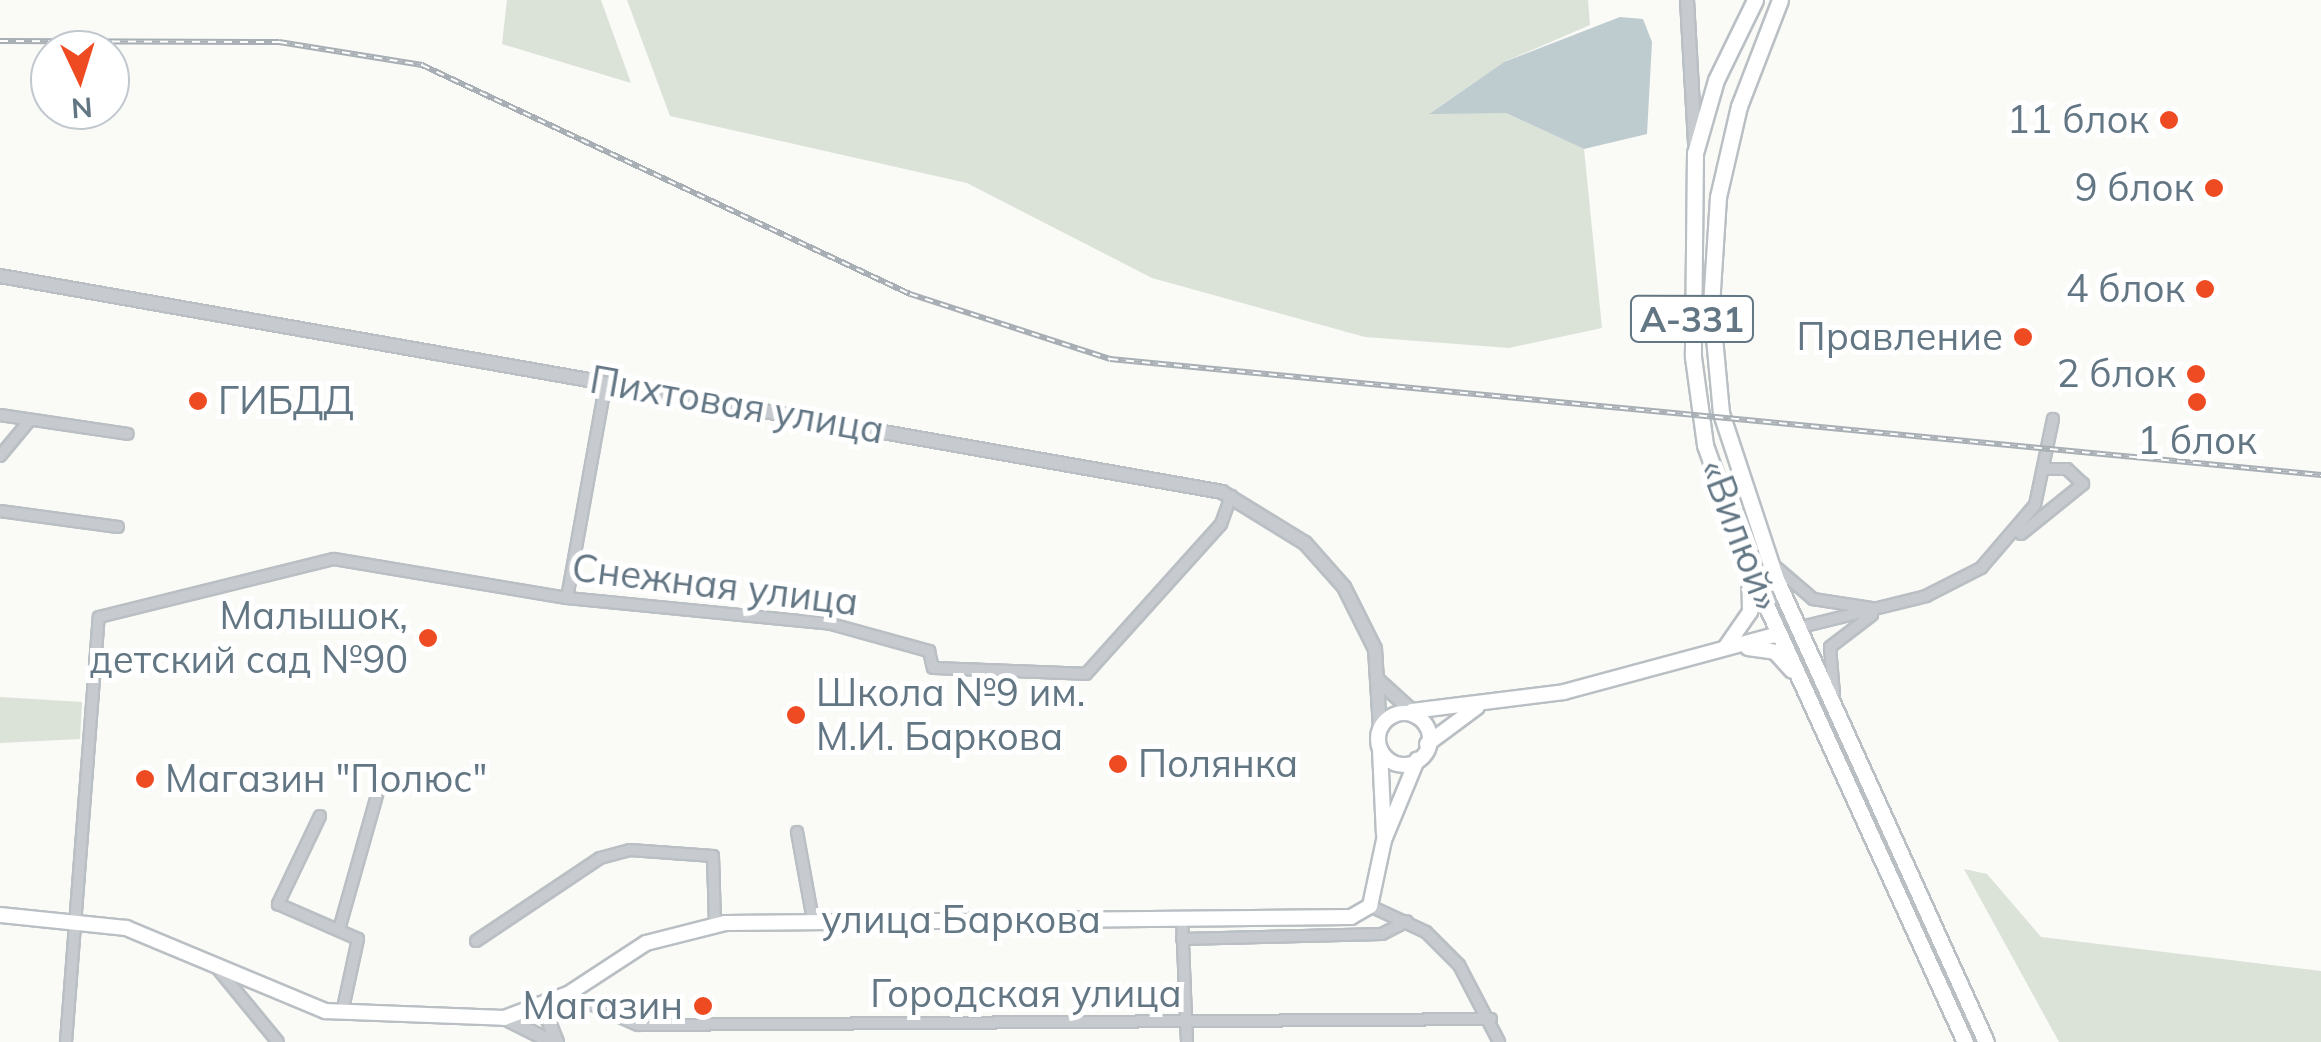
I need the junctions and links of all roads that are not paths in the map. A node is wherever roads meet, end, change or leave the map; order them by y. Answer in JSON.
{"nodes":[{"id":1,"x":1688,"y":0,"type":"edge"},
{"id":2,"x":1755,"y":0,"type":"edge"},
{"id":3,"x":1780,"y":0,"type":"edge"},
{"id":4,"x":1695,"y":153,"type":"junction"},
{"id":5,"x":0,"y":276,"type":"edge"},
{"id":6,"x":606,"y":382,"type":"junction"},
{"id":7,"x":0,"y":415,"type":"edge"},
{"id":8,"x":2053,"y":419,"type":"dead end"},
{"id":9,"x":30,"y":420,"type":"junction"},
{"id":10,"x":128,"y":434,"type":"dead end"},
{"id":11,"x":0,"y":456,"type":"edge"},
{"id":12,"x":2048,"y":469,"type":"junction"},
{"id":13,"x":1231,"y":496,"type":"junction"},
{"id":14,"x":0,"y":511,"type":"edge"},
{"id":15,"x":118,"y":527,"type":"dead end"},
{"id":16,"x":2012,"y":540,"type":"junction"},
{"id":17,"x":1765,"y":550,"type":"junction"},
{"id":18,"x":1747,"y":563,"type":"junction"},
{"id":19,"x":566,"y":598,"type":"junction"},
{"id":20,"x":1882,"y":610,"type":"junction"},
{"id":21,"x":1797,"y":628,"type":"junction"},
{"id":22,"x":1779,"y":634,"type":"junction"},
{"id":23,"x":1718,"y":654,"type":"junction"},
{"id":24,"x":1378,"y":679,"type":"junction"},
{"id":25,"x":1804,"y":687,"type":"junction"},
{"id":26,"x":1487,"y":702,"type":"junction"},
{"id":27,"x":1838,"y":710,"type":"junction"},
{"id":28,"x":1412,"y":711,"type":"junction"},
{"id":29,"x":1380,"y":728,"type":"junction"},
{"id":30,"x":1427,"y":745,"type":"junction"},
{"id":31,"x":1380,"y":748,"type":"junction"},
{"id":32,"x":1417,"y":760,"type":"junction"},
{"id":33,"x":381,"y":781,"type":"dead end"},
{"id":34,"x":320,"y":816,"type":"dead end"},
{"id":35,"x":796,"y":832,"type":"dead end"},
{"id":36,"x":1384,"y":840,"type":"junction"},
{"id":37,"x":1370,"y":906,"type":"junction"},
{"id":38,"x":0,"y":915,"type":"edge"},
{"id":39,"x":1182,"y":918,"type":"junction"},
{"id":40,"x":80,"y":920,"type":"junction"},
{"id":41,"x":813,"y":920,"type":"junction"},
{"id":42,"x":1407,"y":920,"type":"junction"},
{"id":43,"x":716,"y":925,"type":"junction"},
{"id":44,"x":340,"y":926,"type":"junction"},
{"id":45,"x":1182,"y":939,"type":"junction"},
{"id":46,"x":476,"y":941,"type":"dead end"},
{"id":47,"x":218,"y":969,"type":"junction"},
{"id":48,"x":565,"y":996,"type":"junction"},
{"id":49,"x":342,"y":1013,"type":"junction"},
{"id":50,"x":504,"y":1018,"type":"junction"},
{"id":51,"x":1491,"y":1019,"type":"junction"},
{"id":52,"x":1187,"y":1023,"type":"junction"},
{"id":53,"x":274,"y":1037,"type":"edge"},
{"id":54,"x":66,"y":1042,"type":"edge"},
{"id":55,"x":291,"y":1042,"type":"edge"},
{"id":56,"x":555,"y":1042,"type":"edge"},
{"id":57,"x":1187,"y":1042,"type":"edge"},
{"id":58,"x":1499,"y":1042,"type":"edge"},
{"id":59,"x":1966,"y":1042,"type":"edge"},
{"id":60,"x":1986,"y":1042,"type":"edge"}],
"edges":[{"from":1,"to":4,"type":"street"},
{"from":2,"to":4,"type":"highway","name":"«Вилюй»","number":"А-331"},
{"from":3,"to":17,"type":"highway","name":"«Вилюй»","number":"А-331"},
{"from":4,"to":18,"type":"highway","name":"«Вилюй»","number":"А-331"},
{"from":5,"to":6,"type":"street","name":"Пихтовая улица"},
{"from":6,"to":13,"type":"street","name":"Пихтовая улица"},
{"from":6,"to":19,"type":"street"},
{"from":7,"to":9,"type":"street"},
{"from":8,"to":12,"type":"street"},
{"from":9,"to":10,"type":"street"},
{"from":9,"to":11,"type":"street"},
{"from":12,"to":16,"type":"street"},
{"from":12,"to":16,"type":"street"},
{"from":13,"to":19,"type":"street","name":"Снежная улица"},
{"from":13,"to":24,"type":"street","name":"Пихтовая улица"},
{"from":14,"to":15,"type":"street"},
{"from":16,"to":20,"type":"street"},
{"from":17,"to":20,"type":"street"},
{"from":17,"to":21,"type":"highway","name":"«Вилюй»","number":"А-331"},
{"from":18,"to":22,"type":"highway","name":"«Вилюй»","number":"А-331"},
{"from":18,"to":23,"type":"main road"},
{"from":19,"to":40,"type":"street","name":"Снежная улица"},
{"from":20,"to":21,"type":"street"},
{"from":20,"to":27,"type":"street"},
{"from":21,"to":22,"type":"highway"},
{"from":21,"to":27,"type":"highway","name":"«Вилюй»","number":"А-331"},
{"from":22,"to":23,"type":"main road"},
{"from":22,"to":25,"type":"highway","name":"«Вилюй»","number":"А-331"},
{"from":23,"to":25,"type":"main road"},
{"from":23,"to":26,"type":"main road"},
{"from":24,"to":28,"type":"street"},
{"from":24,"to":29,"type":"street","name":"Пихтовая улица"},
{"from":25,"to":59,"type":"highway","name":"«Вилюй»","number":"А-331"},
{"from":26,"to":28,"type":"main road"},
{"from":26,"to":30,"type":"main road"},
{"from":27,"to":60,"type":"highway","name":"«Вилюй»","number":"А-331"},
{"from":28,"to":29,"type":"main road"},
{"from":28,"to":30,"type":"main road"},
{"from":29,"to":31,"type":"main road"},
{"from":30,"to":32,"type":"main road"},
{"from":31,"to":32,"type":"main road"},
{"from":31,"to":36,"type":"main road"},
{"from":32,"to":36,"type":"main road"},
{"from":33,"to":44,"type":"street"},
{"from":34,"to":44,"type":"street"},
{"from":35,"to":41,"type":"street"},
{"from":36,"to":37,"type":"main road"},
{"from":37,"to":39,"type":"main road","name":"улица Баркова"},
{"from":37,"to":42,"type":"street"},
{"from":38,"to":40,"type":"main road"},
{"from":39,"to":41,"type":"main road","name":"улица Баркова"},
{"from":39,"to":45,"type":"street"},
{"from":40,"to":47,"type":"main road"},
{"from":40,"to":54,"type":"street"},
{"from":41,"to":43,"type":"main road","name":"улица Баркова"},
{"from":42,"to":45,"type":"street"},
{"from":42,"to":51,"type":"street"},
{"from":43,"to":46,"type":"street"},
{"from":43,"to":48,"type":"main road","name":"улица Баркова"},
{"from":44,"to":49,"type":"street"},
{"from":45,"to":52,"type":"street"},
{"from":47,"to":49,"type":"main road"},
{"from":47,"to":53,"type":"street"},
{"from":48,"to":50,"type":"main road","name":"улица Баркова"},
{"from":48,"to":52,"type":"street","name":"Городская улица"},
{"from":48,"to":56,"type":"street"},
{"from":49,"to":50,"type":"main road"},
{"from":50,"to":56,"type":"street"},
{"from":51,"to":52,"type":"street","name":"Городская улица"},
{"from":51,"to":58,"type":"street"},
{"from":52,"to":57,"type":"street"},
{"from":53,"to":55,"type":"street"}]}
